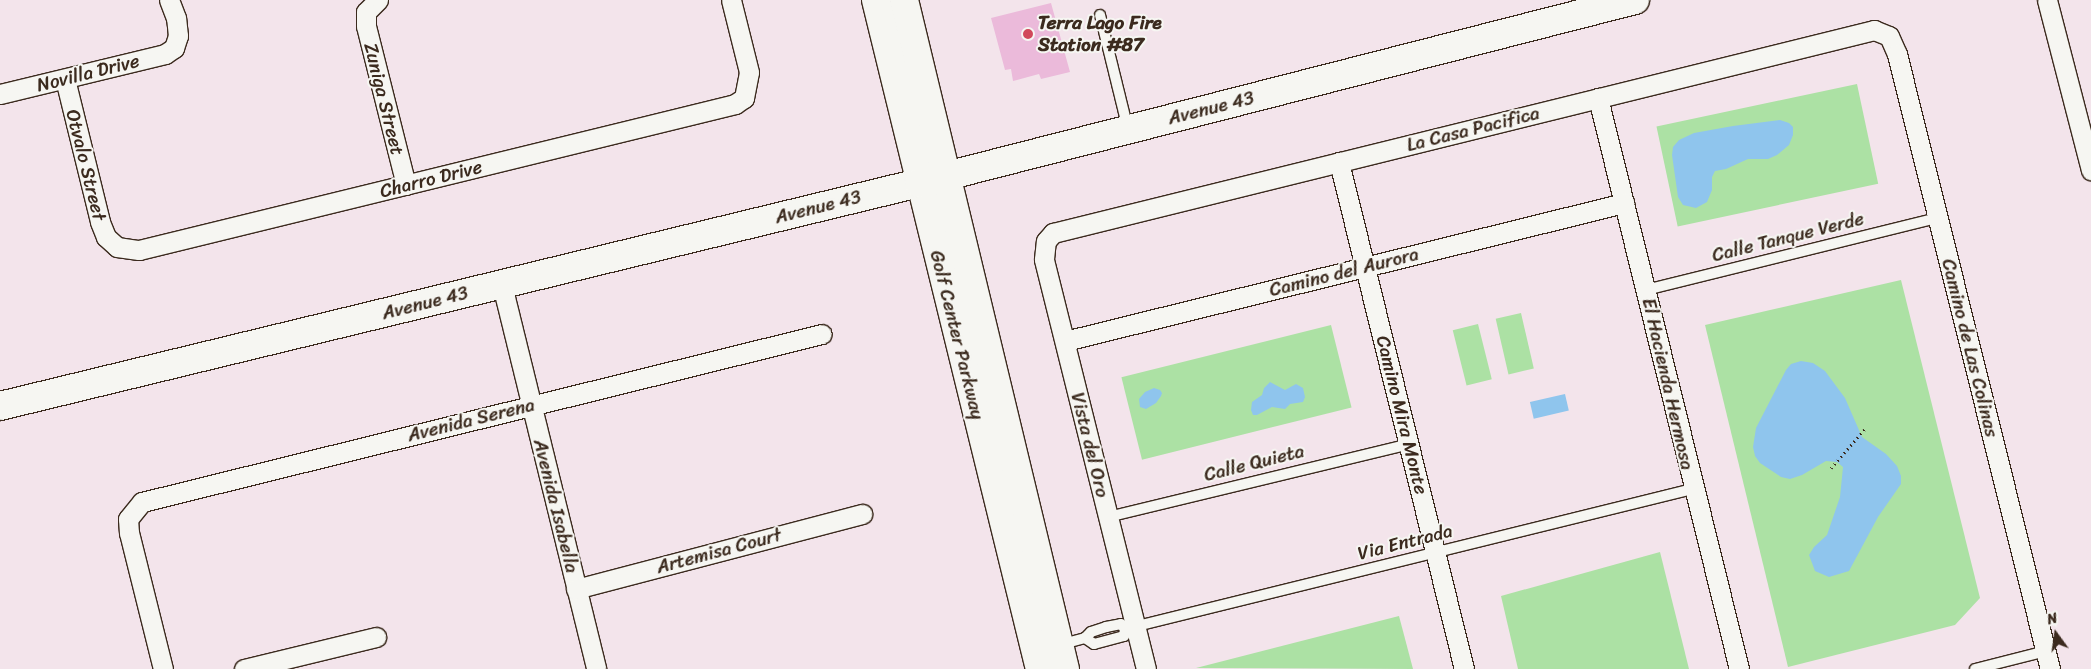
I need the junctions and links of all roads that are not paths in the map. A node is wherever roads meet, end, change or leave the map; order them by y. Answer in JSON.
{"nodes":[{"id":1,"x":169,"y":0,"type":"edge"},
{"id":2,"x":731,"y":0,"type":"edge"},
{"id":3,"x":876,"y":0,"type":"edge"},
{"id":4,"x":904,"y":0,"type":"edge"},
{"id":5,"x":1635,"y":0,"type":"edge"},
{"id":6,"x":2047,"y":0,"type":"edge"},
{"id":7,"x":372,"y":6,"type":"edge"},
{"id":8,"x":1100,"y":15,"type":"dead end"},
{"id":9,"x":1882,"y":32,"type":"joint"},
{"id":10,"x":64,"y":79,"type":"junction"},
{"id":11,"x":0,"y":94,"type":"edge"},
{"id":12,"x":1598,"y":98,"type":"junction"},
{"id":13,"x":1129,"y":130,"type":"junction"},
{"id":14,"x":1339,"y":162,"type":"junction"},
{"id":15,"x":2091,"y":170,"type":"edge"},
{"id":16,"x":946,"y":176,"type":"junction"},
{"id":17,"x":919,"y":183,"type":"junction"},
{"id":18,"x":406,"y":185,"type":"junction"},
{"id":19,"x":1624,"y":203,"type":"junction"},
{"id":20,"x":1938,"y":218,"type":"junction"},
{"id":21,"x":1063,"y":229,"type":"joint"},
{"id":22,"x":116,"y":247,"type":"joint"},
{"id":23,"x":1365,"y":267,"type":"junction"},
{"id":24,"x":502,"y":285,"type":"junction"},
{"id":25,"x":1646,"y":290,"type":"junction"},
{"id":26,"x":822,"y":334,"type":"dead end"},
{"id":27,"x":1065,"y":341,"type":"junction"},
{"id":28,"x":532,"y":405,"type":"junction"},
{"id":29,"x":0,"y":406,"type":"edge"},
{"id":30,"x":1409,"y":444,"type":"junction"},
{"id":31,"x":1693,"y":489,"type":"junction"},
{"id":32,"x":862,"y":514,"type":"dead end"},
{"id":33,"x":1108,"y":517,"type":"junction"},
{"id":34,"x":1436,"y":552,"type":"junction"},
{"id":35,"x":576,"y":589,"type":"junction"},
{"id":36,"x":1130,"y":627,"type":"junction"},
{"id":37,"x":376,"y":637,"type":"dead end"},
{"id":38,"x":1054,"y":653,"type":"edge"},
{"id":39,"x":2048,"y":660,"type":"edge"},
{"id":40,"x":163,"y":669,"type":"edge"},
{"id":41,"x":244,"y":669,"type":"edge"},
{"id":42,"x":596,"y":669,"type":"edge"},
{"id":43,"x":1146,"y":669,"type":"edge"},
{"id":44,"x":1464,"y":669,"type":"edge"},
{"id":45,"x":1739,"y":669,"type":"edge"},
{"id":46,"x":1975,"y":669,"type":"edge"}],
"edges":[{"from":1,"to":10,"type":"street","name":"Novilla Drive"},
{"from":2,"to":18,"type":"street","name":"Charro Drive"},
{"from":3,"to":17,"type":"street","name":"Golf Center Parkway"},
{"from":4,"to":16,"type":"street","name":"Golf Center Parkway"},
{"from":5,"to":13,"type":"street","name":"Avenue 43"},
{"from":6,"to":15,"type":"street"},
{"from":7,"to":18,"type":"street","name":"Zuniga Street"},
{"from":8,"to":13,"type":"lane"},
{"from":9,"to":12,"type":"street","name":"La Casa Pacifica"},
{"from":9,"to":20,"type":"street","name":"Camino de Las Colinas"},
{"from":10,"to":11,"type":"street","name":"Novilla Drive"},
{"from":10,"to":22,"type":"street","name":"Otvalo Street"},
{"from":12,"to":14,"type":"street","name":"La Casa Pacifica"},
{"from":12,"to":19,"type":"street","name":"El Hacienda Hermosa"},
{"from":13,"to":16,"type":"street","name":"Avenue 43"},
{"from":14,"to":21,"type":"street","name":"La Casa Pacifica"},
{"from":14,"to":23,"type":"street","name":"Camino Mira Monte"},
{"from":16,"to":17,"type":"street","name":"Avenue 43"},
{"from":16,"to":38,"type":"street","name":"Golf Center Parkway"},
{"from":17,"to":24,"type":"street","name":"Avenue 43"},
{"from":17,"to":38,"type":"street","name":"Golf Center Parkway"},
{"from":18,"to":22,"type":"street","name":"Charro Drive"},
{"from":19,"to":23,"type":"street","name":"Camino del Aurora"},
{"from":19,"to":25,"type":"street","name":"El Hacienda Hermosa"},
{"from":20,"to":25,"type":"lane","name":"Calle Tanque Verde"},
{"from":20,"to":39,"type":"street","name":"Camino de Las Colinas"},
{"from":21,"to":27,"type":"street","name":"Vista del Oro"},
{"from":23,"to":27,"type":"street","name":"Camino del Aurora"},
{"from":23,"to":30,"type":"street","name":"Camino Mira Monte"},
{"from":24,"to":28,"type":"street","name":"Avenida Isabella"},
{"from":24,"to":29,"type":"street","name":"Avenue 43"},
{"from":25,"to":31,"type":"street","name":"El Hacienda Hermosa"},
{"from":26,"to":28,"type":"street","name":"Avenida Serena"},
{"from":27,"to":33,"type":"street","name":"Vista del Oro"},
{"from":28,"to":35,"type":"street","name":"Avenida Isabella"},
{"from":28,"to":40,"type":"street","name":"Avenida Serena"},
{"from":30,"to":33,"type":"lane","name":"Calle Quieta"},
{"from":30,"to":34,"type":"street","name":"Camino Mira Monte"},
{"from":31,"to":34,"type":"lane","name":"Via Entrada"},
{"from":31,"to":45,"type":"street","name":"El Hacienda Hermosa"},
{"from":32,"to":35,"type":"street","name":"Artemisa Court"},
{"from":33,"to":36,"type":"street","name":"Vista del Oro"},
{"from":34,"to":36,"type":"lane","name":"Via Entrada"},
{"from":34,"to":44,"type":"street","name":"Camino Mira Monte"},
{"from":35,"to":42,"type":"street","name":"Avenida Isabella"},
{"from":36,"to":38,"type":"lane","name":"Via Entrada"},
{"from":36,"to":43,"type":"street","name":"Vista del Oro"},
{"from":37,"to":41,"type":"street"},
{"from":39,"to":46,"type":"lane"}]}
